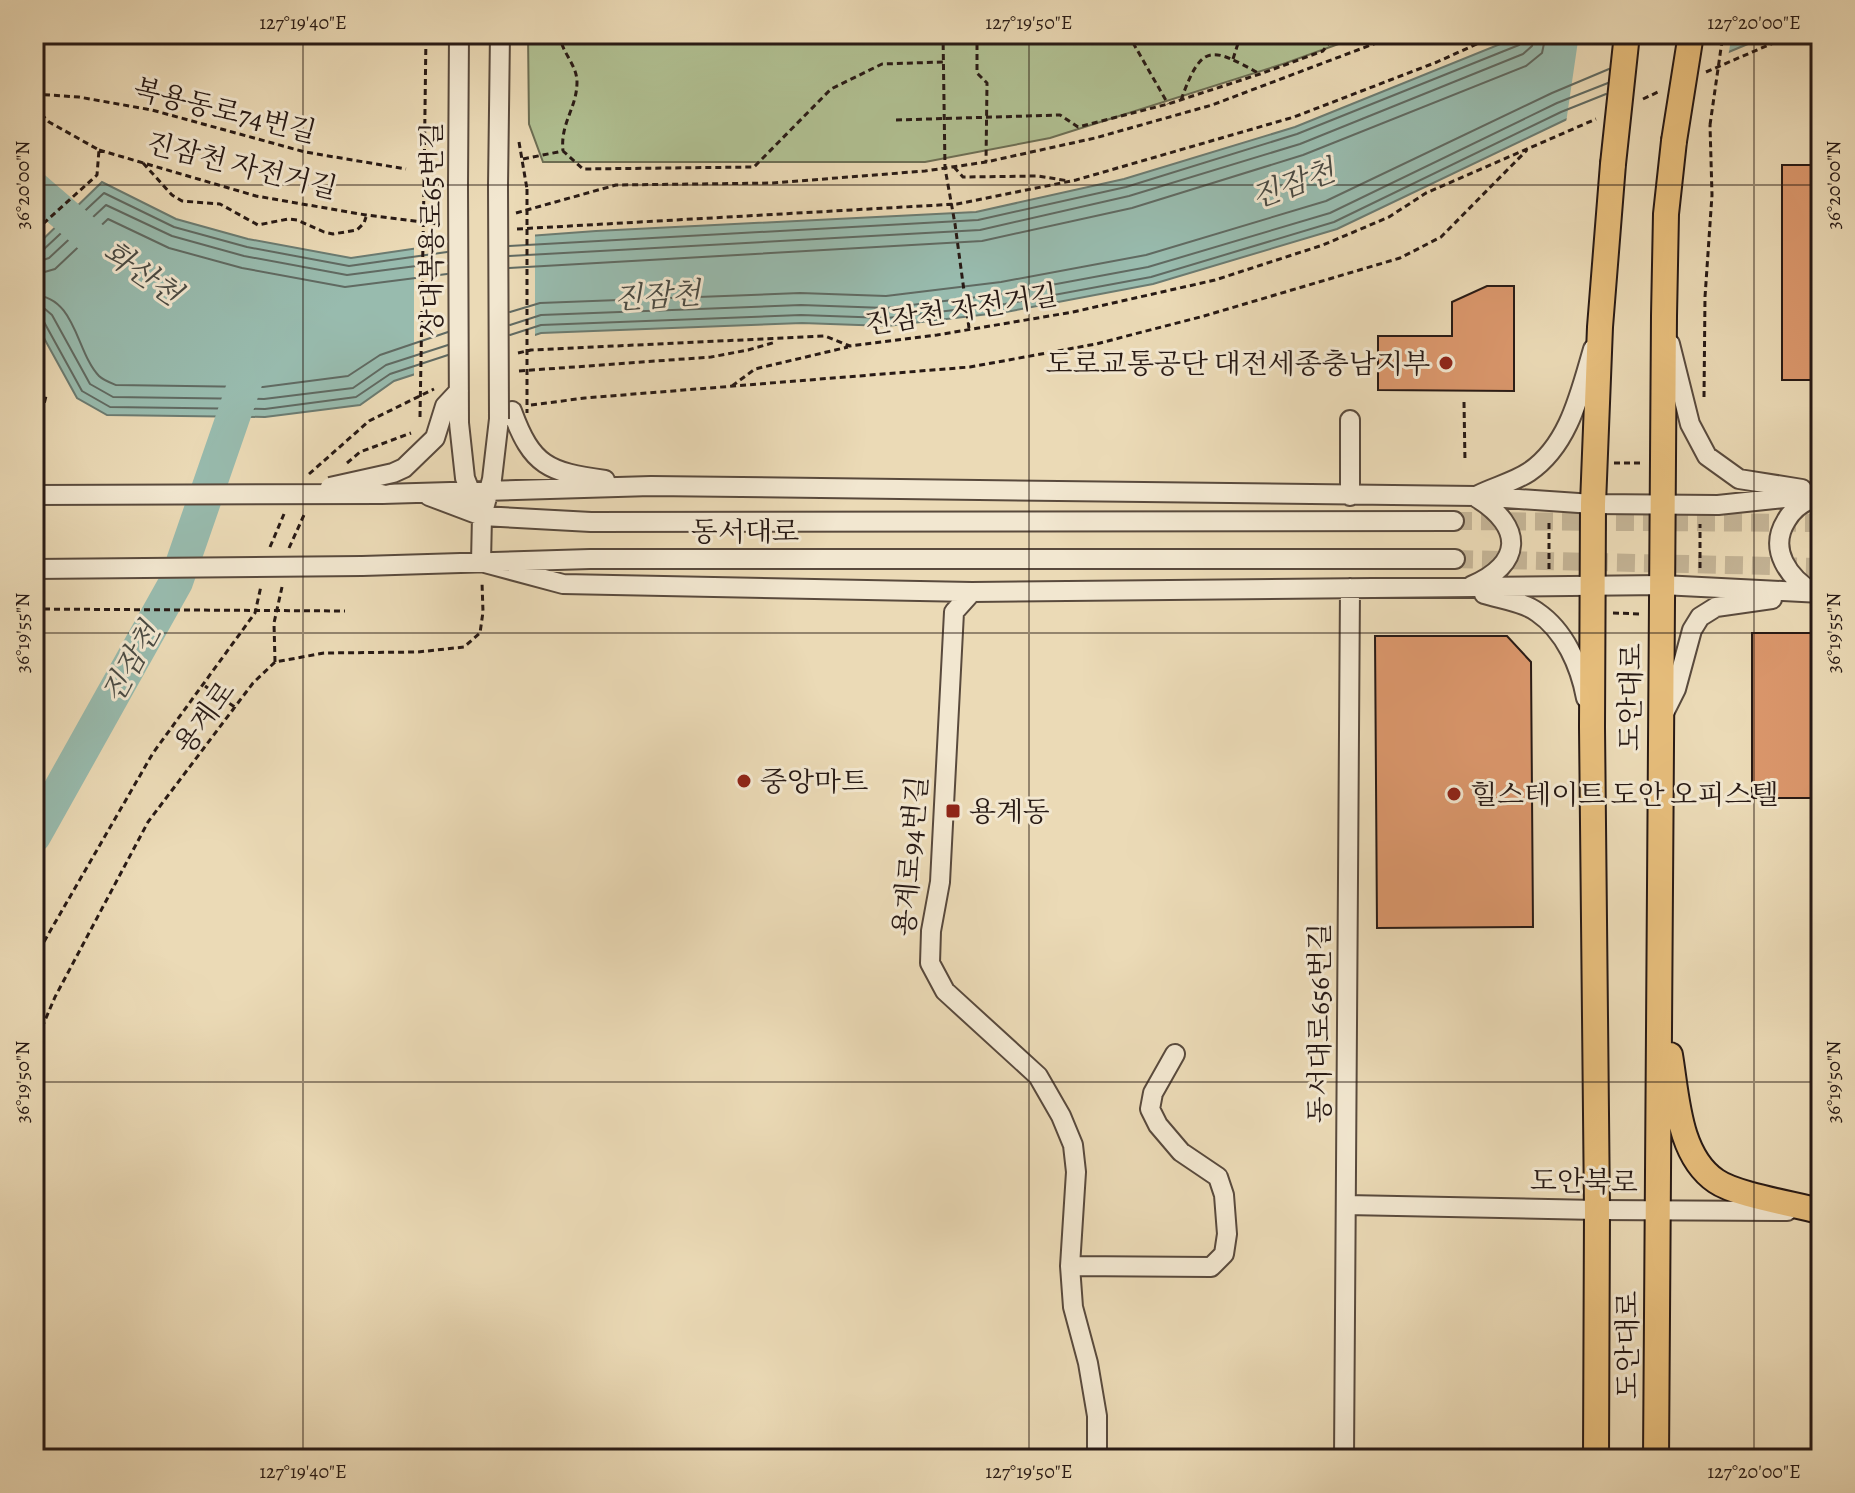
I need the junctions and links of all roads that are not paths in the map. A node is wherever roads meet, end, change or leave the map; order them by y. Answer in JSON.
{"nodes":[{"id":1,"x":459,"y":34,"type":"edge"},
{"id":2,"x":500,"y":34,"type":"edge"},
{"id":3,"x":1627,"y":34,"type":"edge"},
{"id":4,"x":1691,"y":34,"type":"edge"},
{"id":5,"x":1664,"y":316,"type":"junction"},
{"id":6,"x":1600,"y":327,"type":"junction"},
{"id":7,"x":459,"y":391,"type":"junction"},
{"id":8,"x":514,"y":412,"type":"junction"},
{"id":9,"x":1350,"y":420,"type":"dead end"},
{"id":10,"x":651,"y":486,"type":"junction"},
{"id":11,"x":306,"y":487,"type":"junction"},
{"id":12,"x":421,"y":493,"type":"junction"},
{"id":13,"x":479,"y":493,"type":"junction"},
{"id":14,"x":1821,"y":494,"type":"edge"},
{"id":15,"x":34,"y":495,"type":"edge"},
{"id":16,"x":1350,"y":496,"type":"junction"},
{"id":17,"x":1475,"y":496,"type":"junction"},
{"id":18,"x":1593,"y":504,"type":"junction"},
{"id":19,"x":1664,"y":504,"type":"junction"},
{"id":20,"x":482,"y":516,"type":"junction"},
{"id":21,"x":1454,"y":521,"type":"tunnel mouth"},
{"id":22,"x":1455,"y":559,"type":"tunnel mouth"},
{"id":23,"x":481,"y":562,"type":"junction"},
{"id":24,"x":34,"y":569,"type":"edge"},
{"id":25,"x":1662,"y":585,"type":"junction"},
{"id":26,"x":1593,"y":586,"type":"junction"},
{"id":27,"x":1350,"y":588,"type":"junction"},
{"id":28,"x":1466,"y":588,"type":"junction"},
{"id":29,"x":972,"y":592,"type":"junction"},
{"id":30,"x":1818,"y":593,"type":"edge"},
{"id":31,"x":1659,"y":722,"type":"junction"},
{"id":32,"x":1592,"y":727,"type":"junction"},
{"id":33,"x":1659,"y":995,"type":"junction"},
{"id":34,"x":1175,"y":1054,"type":"dead end"},
{"id":35,"x":1346,"y":1205,"type":"junction"},
{"id":36,"x":1597,"y":1210,"type":"junction"},
{"id":37,"x":1658,"y":1211,"type":"junction"},
{"id":38,"x":1820,"y":1211,"type":"edge"},
{"id":39,"x":1070,"y":1266,"type":"junction"},
{"id":40,"x":1097,"y":1459,"type":"edge"},
{"id":41,"x":1344,"y":1459,"type":"edge"},
{"id":42,"x":1596,"y":1459,"type":"edge"},
{"id":43,"x":1656,"y":1459,"type":"edge"}],
"edges":[{"from":1,"to":7,"type":"street","name":"상대복용로65번길","bridge":true},
{"from":2,"to":8,"type":"street","bridge":true},
{"from":3,"to":6,"type":"main road","name":"도안대로","bridge":true},
{"from":4,"to":5,"type":"main road","name":"도안대로","bridge":true},
{"from":5,"to":14,"type":"street"},
{"from":5,"to":19,"type":"main road","name":"도안대로"},
{"from":6,"to":17,"type":"street"},
{"from":6,"to":18,"type":"main road","name":"도안대로"},
{"from":7,"to":11,"type":"street","bridge":true},
{"from":7,"to":13,"type":"street","name":"상대복용로65번길","bridge":true},
{"from":8,"to":10,"type":"street"},
{"from":8,"to":13,"type":"street"},
{"from":9,"to":16,"type":"street"},
{"from":10,"to":13,"type":"street"},
{"from":10,"to":16,"type":"street"},
{"from":11,"to":12,"type":"street","bridge":true},
{"from":11,"to":15,"type":"street","bridge":true},
{"from":12,"to":13,"type":"street"},
{"from":12,"to":20,"type":"street","name":"동서대로"},
{"from":13,"to":20,"type":"street"},
{"from":14,"to":19,"type":"street"},
{"from":14,"to":30,"type":"street"},
{"from":16,"to":17,"type":"street"},
{"from":17,"to":18,"type":"street"},
{"from":17,"to":28,"type":"street"},
{"from":18,"to":19,"type":"street"},
{"from":18,"to":26,"type":"main road","name":"도안대로"},
{"from":19,"to":25,"type":"main road","name":"도안대로"},
{"from":20,"to":21,"type":"street","name":"동서대로"},
{"from":20,"to":23,"type":"street"},
{"from":22,"to":23,"type":"street","name":"동서대로"},
{"from":23,"to":24,"type":"street","name":"동서대로","bridge":true},
{"from":23,"to":29,"type":"street"},
{"from":25,"to":26,"type":"street"},
{"from":25,"to":30,"type":"street"},
{"from":25,"to":31,"type":"main road","name":"도안대로"},
{"from":26,"to":28,"type":"street"},
{"from":26,"to":32,"type":"main road","name":"도안대로"},
{"from":27,"to":28,"type":"street"},
{"from":27,"to":29,"type":"street"},
{"from":27,"to":35,"type":"street","name":"동서대로656번길"},
{"from":28,"to":32,"type":"street"},
{"from":29,"to":39,"type":"street","name":"용계로94번길"},
{"from":30,"to":31,"type":"street"},
{"from":31,"to":33,"type":"main road","name":"도안대로"},
{"from":32,"to":36,"type":"main road","name":"도안대로"},
{"from":33,"to":37,"type":"main road","name":"도안대로"},
{"from":33,"to":38,"type":"main road"},
{"from":34,"to":39,"type":"street"},
{"from":35,"to":36,"type":"street","name":"도안북로"},
{"from":35,"to":41,"type":"street","name":"동서대로656번길"},
{"from":36,"to":37,"type":"street","name":"도안북로"},
{"from":36,"to":42,"type":"main road","name":"도안대로"},
{"from":37,"to":38,"type":"street","name":"도안북로"},
{"from":37,"to":43,"type":"main road","name":"도안대로"},
{"from":39,"to":40,"type":"street","name":"용계로94번길"}]}
